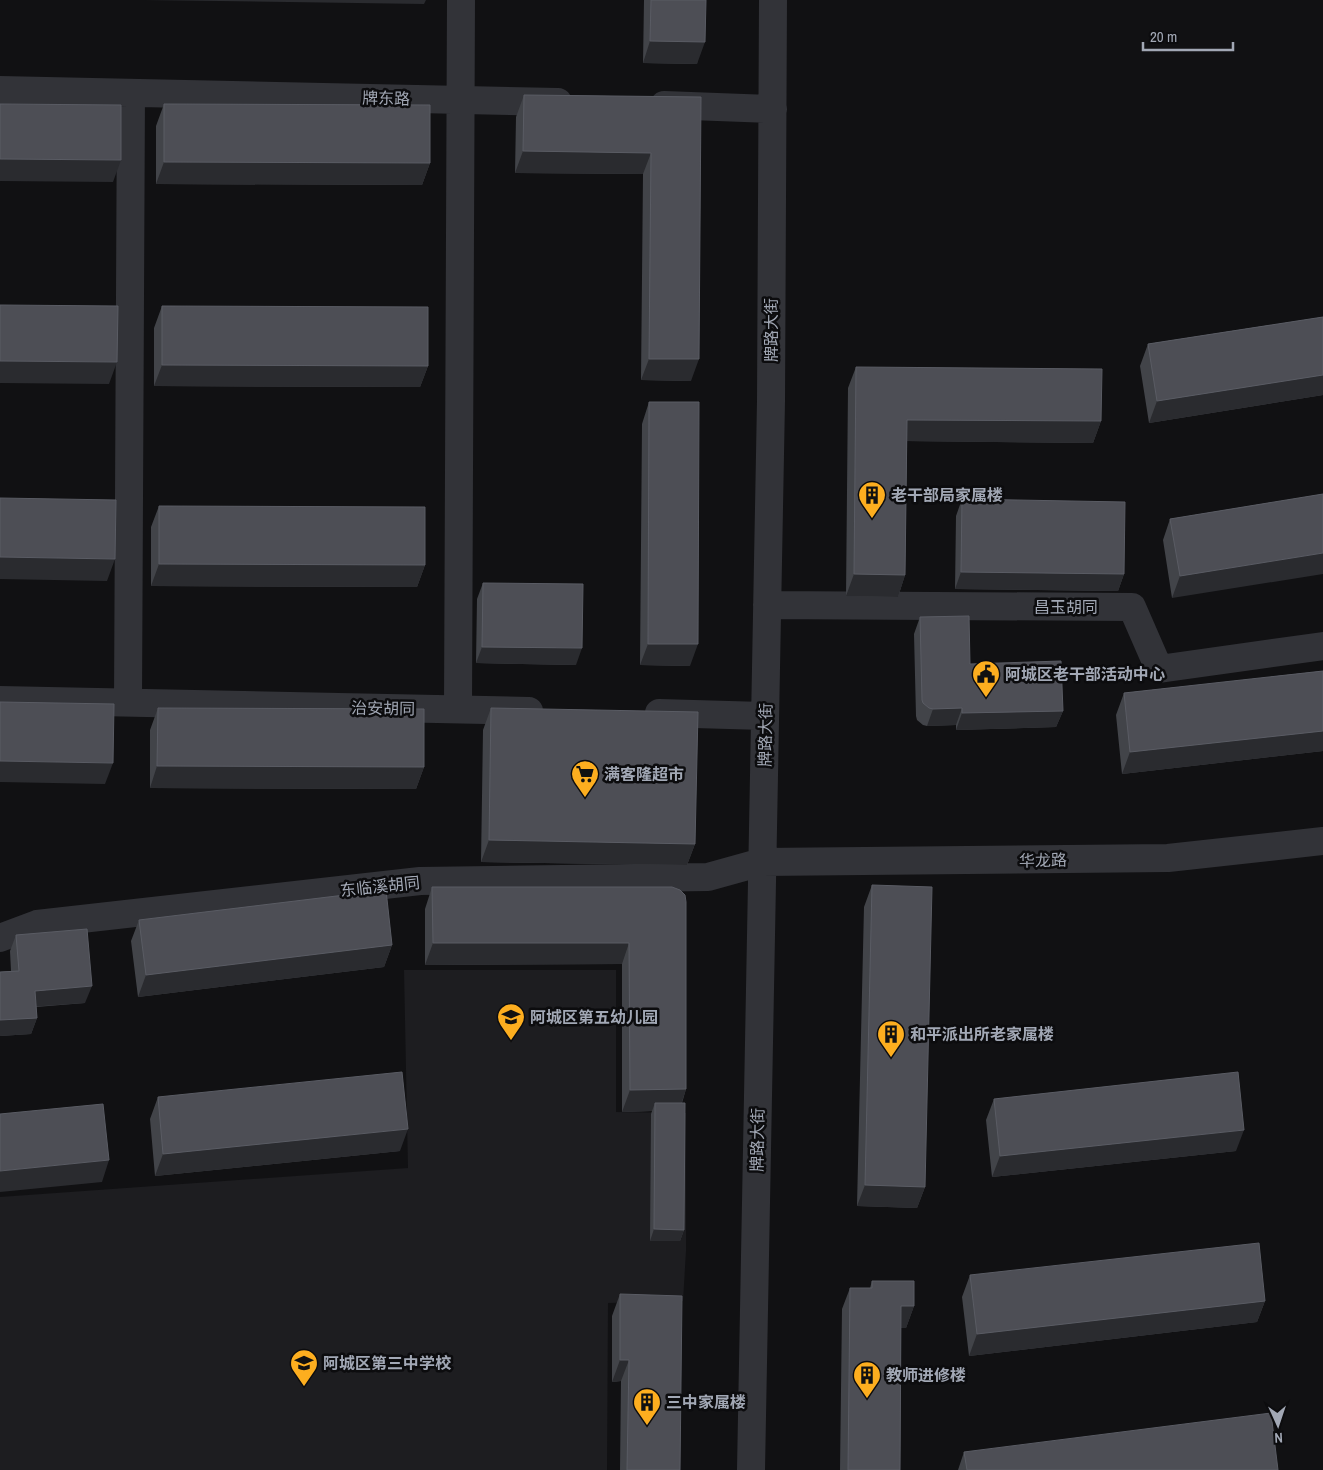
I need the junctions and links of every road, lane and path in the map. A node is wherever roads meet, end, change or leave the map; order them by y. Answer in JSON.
{"nodes":[{"id":1,"x":461,"y":0,"type":"edge"},
{"id":2,"x":773,"y":0,"type":"edge"},
{"id":3,"x":0,"y":90,"type":"edge"},
{"id":4,"x":131,"y":93,"type":"junction"},
{"id":5,"x":460,"y":100,"type":"junction"},
{"id":6,"x":587,"y":103,"type":"edge"},
{"id":7,"x":636,"y":105,"type":"edge"},
{"id":8,"x":772,"y":108,"type":"junction"},
{"id":9,"x":767,"y":605,"type":"junction"},
{"id":10,"x":1323,"y":646,"type":"edge"},
{"id":11,"x":0,"y":700,"type":"edge"},
{"id":12,"x":128,"y":702,"type":"junction"},
{"id":13,"x":458,"y":709,"type":"junction"},
{"id":14,"x":557,"y":711,"type":"edge"},
{"id":15,"x":636,"y":713,"type":"edge"},
{"id":16,"x":765,"y":716,"type":"junction"},
{"id":17,"x":1323,"y":841,"type":"edge"},
{"id":18,"x":762,"y":862,"type":"junction"},
{"id":19,"x":0,"y":938,"type":"edge"},
{"id":20,"x":751,"y":1470,"type":"edge"}],
"edges":[{"from":1,"to":5,"type":"street"},
{"from":2,"to":8,"type":"street","name":"牌路大街"},
{"from":3,"to":4,"type":"street","name":"牌东路"},
{"from":4,"to":5,"type":"street","name":"牌东路"},
{"from":4,"to":12,"type":"street"},
{"from":5,"to":6,"type":"street","name":"牌东路"},
{"from":5,"to":13,"type":"street"},
{"from":7,"to":8,"type":"street"},
{"from":8,"to":9,"type":"street","name":"牌路大街"},
{"from":9,"to":10,"type":"street","name":"昌玉胡同"},
{"from":9,"to":16,"type":"street","name":"牌路大街"},
{"from":11,"to":12,"type":"street","name":"治安胡同"},
{"from":12,"to":13,"type":"street","name":"治安胡同"},
{"from":13,"to":14,"type":"street","name":"治安胡同"},
{"from":15,"to":16,"type":"street"},
{"from":16,"to":18,"type":"street","name":"牌路大街"},
{"from":17,"to":18,"type":"street","name":"华龙路"},
{"from":18,"to":19,"type":"street","name":"东临溪胡同"},
{"from":18,"to":20,"type":"street","name":"牌路大街"}]}
